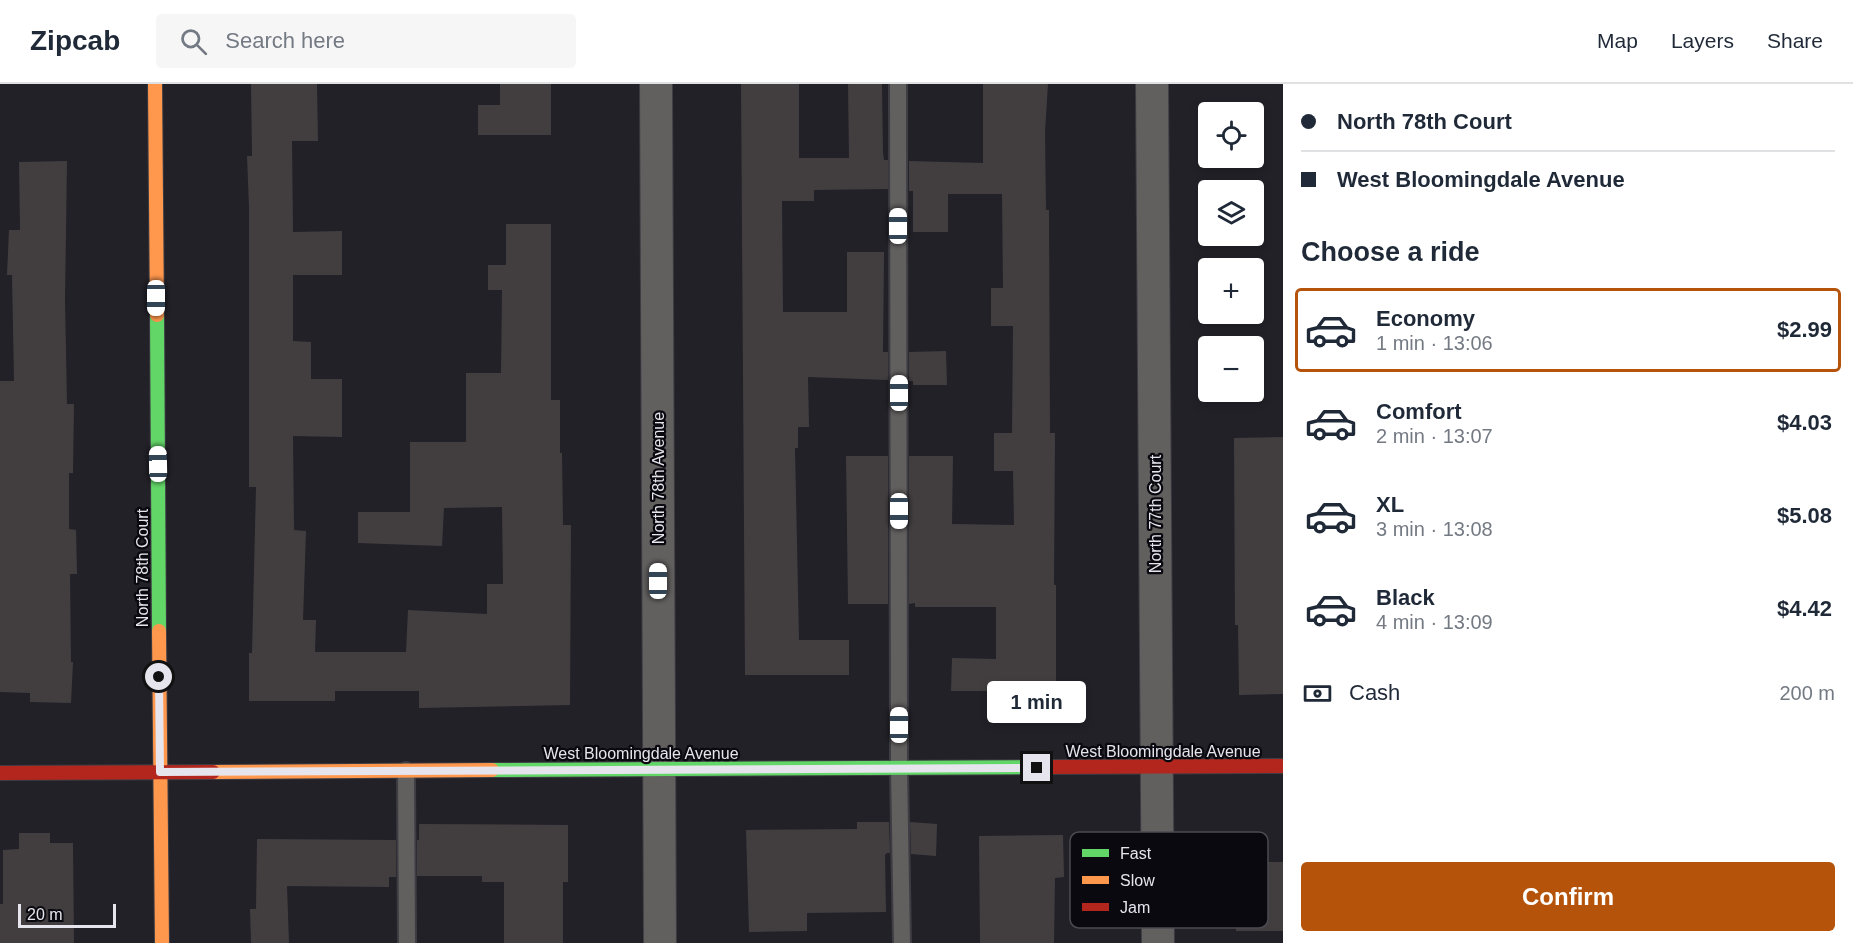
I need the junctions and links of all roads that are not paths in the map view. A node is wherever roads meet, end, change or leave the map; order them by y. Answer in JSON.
{"nodes":[{"id":1,"x":155,"y":84,"type":"edge"},
{"id":2,"x":656,"y":84,"type":"edge"},
{"id":3,"x":898,"y":84,"type":"edge"},
{"id":4,"x":1152,"y":84,"type":"edge"},
{"id":5,"x":1283,"y":766,"type":"edge"},
{"id":6,"x":1157,"y":767,"type":"junction"},
{"id":7,"x":899,"y":769,"type":"junction"},
{"id":8,"x":659,"y":770,"type":"junction"},
{"id":9,"x":406,"y":771,"type":"junction"},
{"id":10,"x":160,"y":772,"type":"junction"},
{"id":11,"x":0,"y":773,"type":"edge"},
{"id":12,"x":1157,"y":832,"type":"edge"},
{"id":13,"x":1158,"y":928,"type":"edge"},
{"id":14,"x":162,"y":943,"type":"edge"},
{"id":15,"x":407,"y":943,"type":"edge"},
{"id":16,"x":660,"y":943,"type":"edge"},
{"id":17,"x":902,"y":943,"type":"edge"},
{"id":18,"x":1158,"y":943,"type":"edge"}],
"edges":[{"from":1,"to":10,"type":"street","name":"North 78th Court"},
{"from":2,"to":8,"type":"street","name":"North 78th Avenue"},
{"from":3,"to":7,"type":"lane"},
{"from":4,"to":6,"type":"street","name":"North 77th Court"},
{"from":5,"to":6,"type":"street","name":"West Bloomingdale Avenue"},
{"from":6,"to":7,"type":"street","name":"West Bloomingdale Avenue"},
{"from":6,"to":12,"type":"street","name":"North 77th Court"},
{"from":7,"to":8,"type":"street","name":"West Bloomingdale Avenue"},
{"from":7,"to":17,"type":"lane"},
{"from":8,"to":9,"type":"street","name":"West Bloomingdale Avenue"},
{"from":8,"to":16,"type":"street","name":"North 78th Avenue"},
{"from":9,"to":10,"type":"street","name":"West Bloomingdale Avenue"},
{"from":9,"to":15,"type":"lane"},
{"from":10,"to":11,"type":"street","name":"West Bloomingdale Avenue"},
{"from":10,"to":14,"type":"street","name":"North 78th Court"},
{"from":13,"to":18,"type":"street","name":"North 77th Court"}]}
